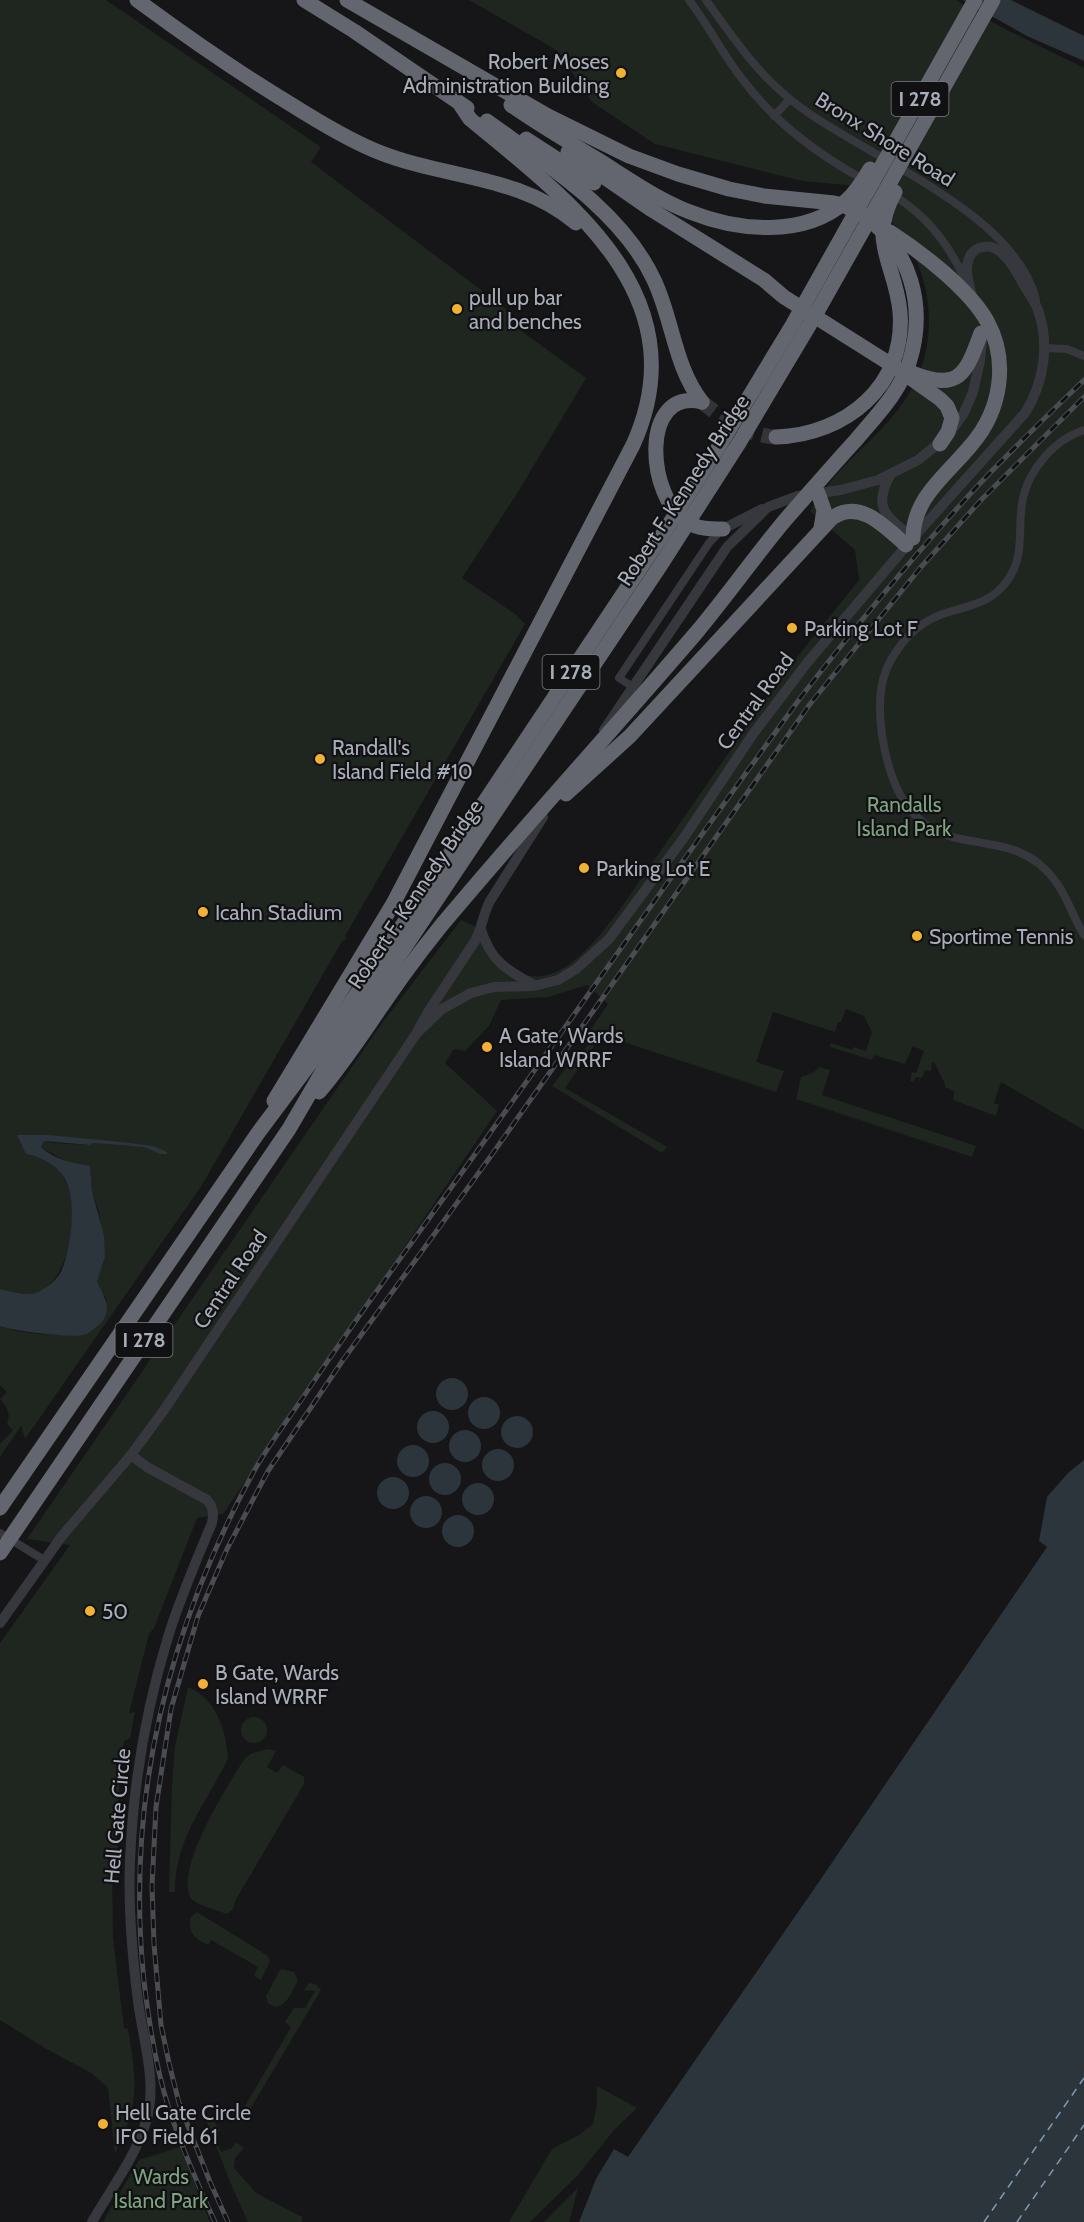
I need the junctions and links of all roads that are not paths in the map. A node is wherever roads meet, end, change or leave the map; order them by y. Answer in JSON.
{"nodes":[{"id":1,"x":137,"y":0,"type":"edge"},
{"id":2,"x":304,"y":0,"type":"edge"},
{"id":3,"x":347,"y":0,"type":"edge"},
{"id":4,"x":689,"y":0,"type":"edge"},
{"id":5,"x":965,"y":0,"type":"edge"},
{"id":6,"x":975,"y":0,"type":"edge"},
{"id":7,"x":993,"y":0,"type":"edge"},
{"id":8,"x":708,"y":2,"type":"edge"},
{"id":9,"x":701,"y":18,"type":"junction"},
{"id":10,"x":448,"y":59,"type":"junction"},
{"id":11,"x":790,"y":99,"type":"junction"},
{"id":12,"x":460,"y":104,"type":"junction"},
{"id":13,"x":933,"y":107,"type":"junction"},
{"id":14,"x":523,"y":113,"type":"junction"},
{"id":15,"x":774,"y":116,"type":"junction"},
{"id":16,"x":682,"y":234,"type":"junction"},
{"id":17,"x":898,"y":242,"type":"junction"},
{"id":18,"x":621,"y":265,"type":"junction"},
{"id":19,"x":972,"y":294,"type":"junction"},
{"id":20,"x":1038,"y":309,"type":"junction"},
{"id":21,"x":981,"y":333,"type":"junction"},
{"id":22,"x":1044,"y":348,"type":"junction"},
{"id":23,"x":1084,"y":356,"type":"edge"},
{"id":24,"x":895,"y":367,"type":"junction"},
{"id":25,"x":1084,"y":430,"type":"edge"},
{"id":26,"x":776,"y":437,"type":"tunnel mouth"},
{"id":27,"x":940,"y":444,"type":"junction"},
{"id":28,"x":890,"y":475,"type":"junction"},
{"id":29,"x":818,"y":493,"type":"junction"},
{"id":30,"x":768,"y":507,"type":"junction"},
{"id":31,"x":821,"y":528,"type":"junction"},
{"id":32,"x":723,"y":529,"type":"junction"},
{"id":33,"x":910,"y":542,"type":"junction"},
{"id":34,"x":633,"y":687,"type":"junction"},
{"id":35,"x":516,"y":838,"type":"junction"},
{"id":36,"x":481,"y":929,"type":"junction"},
{"id":37,"x":1084,"y":935,"type":"edge"},
{"id":38,"x":534,"y":986,"type":"junction"},
{"id":39,"x":416,"y":1034,"type":"junction"},
{"id":40,"x":289,"y":1129,"type":"junction"},
{"id":41,"x":258,"y":1133,"type":"junction"},
{"id":42,"x":39,"y":1450,"type":"junction"},
{"id":43,"x":131,"y":1455,"type":"junction"},
{"id":44,"x":0,"y":1494,"type":"edge"},
{"id":45,"x":0,"y":1508,"type":"edge"},
{"id":46,"x":0,"y":1533,"type":"edge"},
{"id":47,"x":0,"y":1553,"type":"edge"},
{"id":48,"x":44,"y":1560,"type":"junction"},
{"id":49,"x":0,"y":1623,"type":"edge"},
{"id":50,"x":92,"y":2222,"type":"edge"}],
"edges":[{"from":1,"to":18,"type":"highway"},
{"from":2,"to":12,"type":"highway"},
{"from":3,"to":10,"type":"highway"},
{"from":4,"to":9,"type":"street","name":"Bronx Shore Road"},
{"from":5,"to":14,"type":"highway"},
{"from":6,"to":41,"type":"highway","name":"Robert F. Kennedy Bridge","number":"I 278"},
{"from":7,"to":13,"type":"highway","name":"Robert F. Kennedy Bridge","number":"I 278"},
{"from":8,"to":9,"type":"street"},
{"from":8,"to":11,"type":"street","name":"Bronx Shore Road"},
{"from":9,"to":15,"type":"street","name":"Bronx Shore Road"},
{"from":10,"to":14,"type":"highway"},
{"from":10,"to":17,"type":"highway"},
{"from":11,"to":15,"type":"street"},
{"from":11,"to":20,"type":"street","name":"Bronx Shore Road"},
{"from":12,"to":16,"type":"highway"},
{"from":12,"to":18,"type":"highway"},
{"from":12,"to":32,"type":"highway"},
{"from":13,"to":26,"type":"highway"},
{"from":13,"to":40,"type":"highway","name":"Robert F. Kennedy Bridge","number":"I 278"},
{"from":14,"to":16,"type":"highway"},
{"from":15,"to":19,"type":"street","name":"Bronx Shore Road"},
{"from":16,"to":24,"type":"highway"},
{"from":17,"to":33,"type":"highway"},
{"from":17,"to":35,"type":"highway"},
{"from":18,"to":41,"type":"highway"},
{"from":19,"to":20,"type":"street","name":"Central Road"},
{"from":19,"to":21,"type":"street","name":"Central Road"},
{"from":20,"to":22,"type":"street","name":"Central Road"},
{"from":21,"to":24,"type":"highway"},
{"from":21,"to":27,"type":"street","name":"Central Road"},
{"from":22,"to":23,"type":"street"},
{"from":22,"to":33,"type":"street","name":"Central Road"},
{"from":24,"to":27,"type":"highway"},
{"from":25,"to":37,"type":"street"},
{"from":27,"to":28,"type":"street","name":"Central Road"},
{"from":28,"to":29,"type":"street","name":"Central Road"},
{"from":28,"to":33,"type":"street"},
{"from":29,"to":30,"type":"street","name":"Central Road"},
{"from":29,"to":31,"type":"highway"},
{"from":30,"to":32,"type":"street","name":"Central Road"},
{"from":30,"to":34,"type":"street","name":"Central Road"},
{"from":31,"to":33,"type":"highway"},
{"from":31,"to":35,"type":"highway"},
{"from":32,"to":34,"type":"street","name":"Central Road"},
{"from":33,"to":38,"type":"street","name":"Central Road"},
{"from":34,"to":36,"type":"street","name":"Central Road"},
{"from":35,"to":40,"type":"highway"},
{"from":36,"to":38,"type":"street"},
{"from":36,"to":39,"type":"street","name":"Central Road"},
{"from":38,"to":39,"type":"street","name":"Central Road"},
{"from":39,"to":43,"type":"street","name":"Central Road"},
{"from":40,"to":47,"type":"highway","name":"Robert F. Kennedy Bridge","number":"I 278"},
{"from":41,"to":42,"type":"highway","name":"Robert F. Kennedy Bridge","number":"I 278"},
{"from":42,"to":44,"type":"highway"},
{"from":42,"to":45,"type":"highway","name":"Robert F. Kennedy Bridge","number":"I 278"},
{"from":43,"to":48,"type":"street","name":"Central Road"},
{"from":43,"to":50,"type":"street","name":"Hell Gate Circle"},
{"from":46,"to":48,"type":"street"},
{"from":48,"to":49,"type":"street","name":"Central Road"}]}
